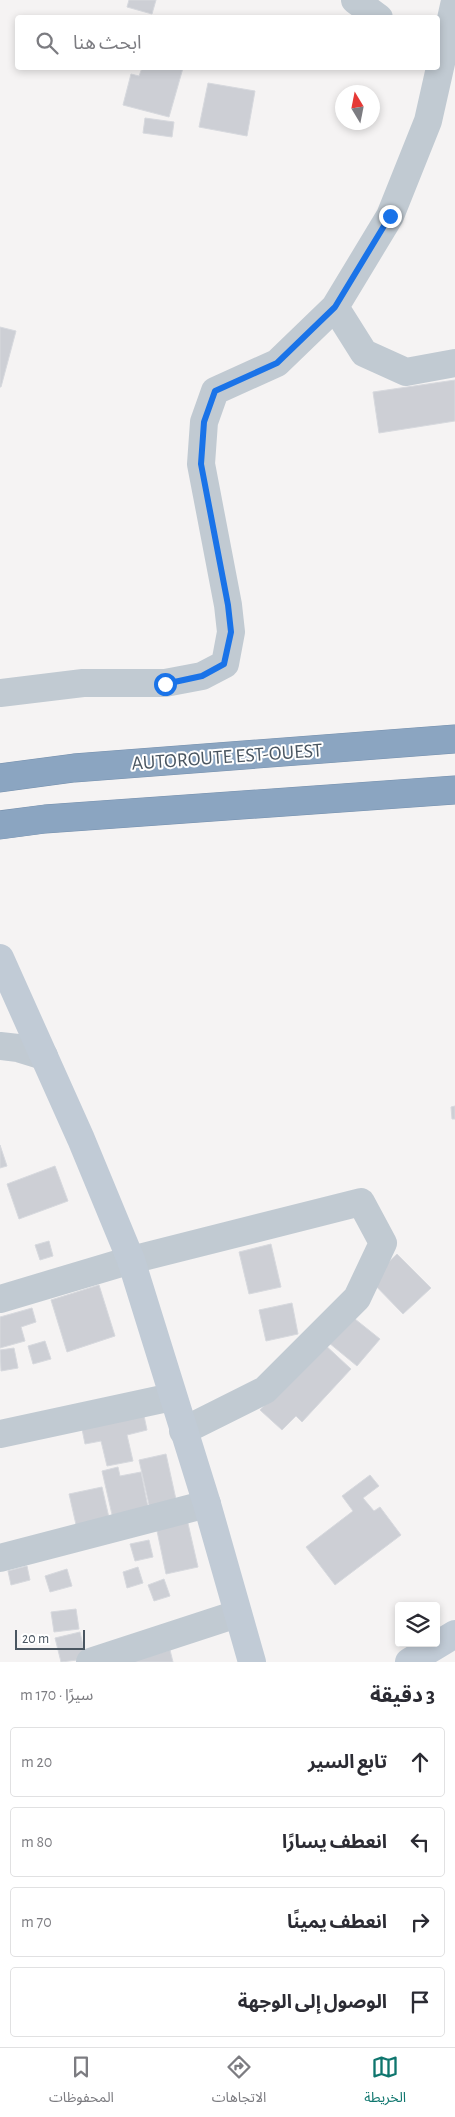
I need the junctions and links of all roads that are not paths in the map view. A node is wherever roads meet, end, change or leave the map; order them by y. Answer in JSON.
{"nodes":[{"id":1,"x":355,"y":0,"type":"edge"},
{"id":2,"x":455,"y":1,"type":"edge"},
{"id":3,"x":376,"y":15,"type":"edge"},
{"id":4,"x":445,"y":59,"type":"edge"},
{"id":5,"x":335,"y":307,"type":"junction"},
{"id":6,"x":455,"y":363,"type":"edge"},
{"id":7,"x":0,"y":693,"type":"edge"},
{"id":8,"x":455,"y":739,"type":"edge"},
{"id":9,"x":0,"y":778,"type":"edge"},
{"id":10,"x":455,"y":790,"type":"edge"},
{"id":11,"x":0,"y":826,"type":"edge"},
{"id":12,"x":0,"y":958,"type":"edge"},
{"id":13,"x":0,"y":1046,"type":"edge"},
{"id":14,"x":44,"y":1056,"type":"junction"},
{"id":15,"x":131,"y":1260,"type":"junction"},
{"id":16,"x":0,"y":1299,"type":"edge"},
{"id":17,"x":172,"y":1397,"type":"junction"},
{"id":18,"x":183,"y":1431,"type":"junction"},
{"id":19,"x":0,"y":1434,"type":"edge"},
{"id":20,"x":207,"y":1504,"type":"junction"},
{"id":21,"x":0,"y":1558,"type":"edge"},
{"id":22,"x":237,"y":1614,"type":"junction"},
{"id":23,"x":455,"y":1634,"type":"edge"},
{"id":24,"x":90,"y":1662,"type":"edge"},
{"id":25,"x":252,"y":1662,"type":"edge"},
{"id":26,"x":409,"y":1662,"type":"edge"}],
"edges":[{"from":1,"to":3,"type":"street"},
{"from":2,"to":4,"type":"street"},
{"from":4,"to":5,"type":"street"},
{"from":5,"to":6,"type":"street"},
{"from":5,"to":7,"type":"street"},
{"from":8,"to":9,"type":"highway","name":"AUTOROUTE EST-OUEST"},
{"from":10,"to":11,"type":"highway"},
{"from":12,"to":14,"type":"street"},
{"from":13,"to":14,"type":"street"},
{"from":14,"to":15,"type":"street"},
{"from":15,"to":16,"type":"street"},
{"from":15,"to":17,"type":"street"},
{"from":15,"to":18,"type":"street"},
{"from":17,"to":18,"type":"street"},
{"from":17,"to":19,"type":"street"},
{"from":18,"to":20,"type":"street"},
{"from":20,"to":21,"type":"street"},
{"from":20,"to":22,"type":"street"},
{"from":22,"to":24,"type":"street"},
{"from":22,"to":25,"type":"street"},
{"from":23,"to":26,"type":"street"}]}
